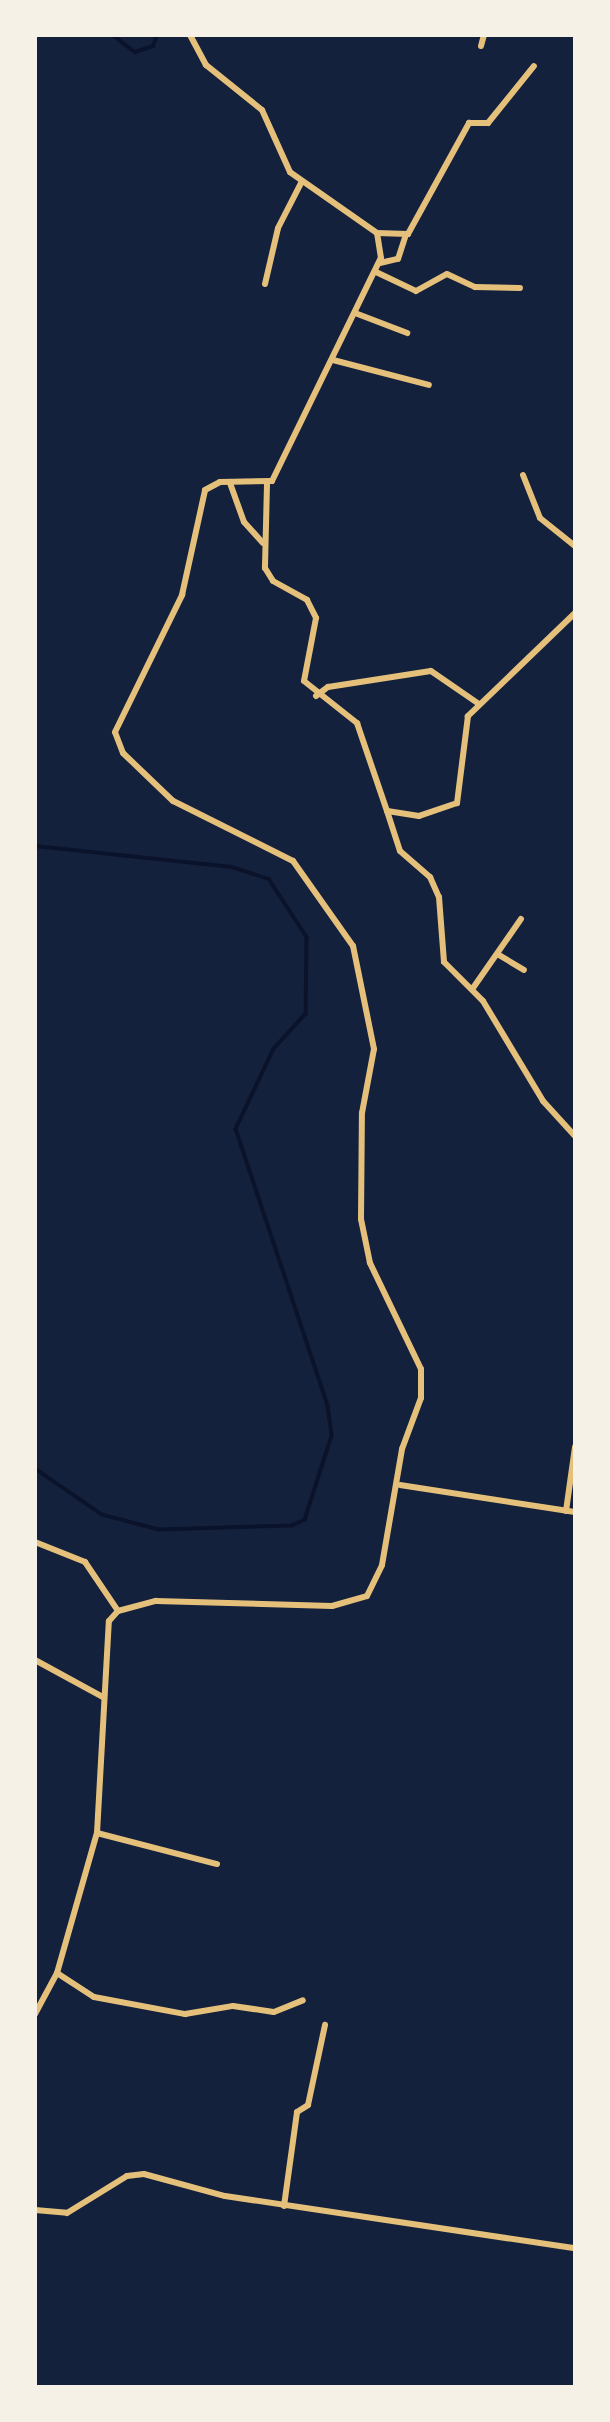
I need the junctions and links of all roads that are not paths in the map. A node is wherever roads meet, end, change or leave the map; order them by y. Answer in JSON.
{"nodes":[{"id":1,"x":190,"y":35,"type":"edge"},
{"id":2,"x":484,"y":35,"type":"edge"},
{"id":3,"x":481,"y":46,"type":"dead end"},
{"id":4,"x":534,"y":66,"type":"dead end"},
{"id":5,"x":301,"y":183,"type":"junction"},
{"id":6,"x":377,"y":233,"type":"junction"},
{"id":7,"x":405,"y":237,"type":"junction"},
{"id":8,"x":380,"y":262,"type":"junction"},
{"id":9,"x":376,"y":272,"type":"junction"},
{"id":10,"x":265,"y":284,"type":"dead end"},
{"id":11,"x":520,"y":288,"type":"dead end"},
{"id":12,"x":355,"y":313,"type":"junction"},
{"id":13,"x":407,"y":333,"type":"dead end"},
{"id":14,"x":334,"y":360,"type":"junction"},
{"id":15,"x":429,"y":385,"type":"dead end"},
{"id":16,"x":523,"y":475,"type":"dead end"},
{"id":17,"x":230,"y":483,"type":"junction"},
{"id":18,"x":267,"y":484,"type":"junction"},
{"id":19,"x":263,"y":543,"type":"junction"},
{"id":20,"x":575,"y":546,"type":"edge"},
{"id":21,"x":575,"y":613,"type":"edge"},
{"id":22,"x":316,"y":696,"type":"junction"},
{"id":23,"x":479,"y":704,"type":"junction"},
{"id":24,"x":387,"y":811,"type":"junction"},
{"id":25,"x":521,"y":919,"type":"dead end"},
{"id":26,"x":499,"y":955,"type":"junction"},
{"id":27,"x":524,"y":970,"type":"dead end"},
{"id":28,"x":473,"y":988,"type":"junction"},
{"id":29,"x":575,"y":1136,"type":"edge"},
{"id":30,"x":575,"y":1447,"type":"edge"},
{"id":31,"x":400,"y":1485,"type":"junction"},
{"id":32,"x":566,"y":1511,"type":"junction"},
{"id":33,"x":575,"y":1512,"type":"edge"},
{"id":34,"x":35,"y":1542,"type":"edge"},
{"id":35,"x":118,"y":1611,"type":"junction"},
{"id":36,"x":35,"y":1660,"type":"edge"},
{"id":37,"x":103,"y":1697,"type":"junction"},
{"id":38,"x":97,"y":1833,"type":"junction"},
{"id":39,"x":217,"y":1864,"type":"dead end"},
{"id":40,"x":57,"y":1973,"type":"junction"},
{"id":41,"x":303,"y":2000,"type":"dead end"},
{"id":42,"x":35,"y":2014,"type":"edge"},
{"id":43,"x":325,"y":2025,"type":"dead end"},
{"id":44,"x":284,"y":2206,"type":"junction"},
{"id":45,"x":35,"y":2210,"type":"edge"},
{"id":46,"x":575,"y":2248,"type":"edge"}],
"edges":[{"from":1,"to":5,"type":"street"},
{"from":2,"to":3,"type":"street"},
{"from":4,"to":7,"type":"street"},
{"from":5,"to":6,"type":"street"},
{"from":5,"to":10,"type":"street"},
{"from":6,"to":7,"type":"street"},
{"from":6,"to":8,"type":"street"},
{"from":7,"to":8,"type":"street"},
{"from":8,"to":9,"type":"street"},
{"from":9,"to":11,"type":"street"},
{"from":9,"to":12,"type":"street"},
{"from":12,"to":13,"type":"street"},
{"from":12,"to":14,"type":"street"},
{"from":14,"to":15,"type":"street"},
{"from":14,"to":18,"type":"street"},
{"from":16,"to":20,"type":"street"},
{"from":17,"to":18,"type":"street"},
{"from":17,"to":19,"type":"street"},
{"from":17,"to":31,"type":"street"},
{"from":18,"to":19,"type":"street"},
{"from":19,"to":22,"type":"street"},
{"from":21,"to":23,"type":"street"},
{"from":22,"to":23,"type":"street"},
{"from":22,"to":24,"type":"street"},
{"from":23,"to":24,"type":"street"},
{"from":24,"to":28,"type":"street"},
{"from":25,"to":26,"type":"street"},
{"from":26,"to":27,"type":"street"},
{"from":26,"to":28,"type":"street"},
{"from":28,"to":29,"type":"street"},
{"from":30,"to":32,"type":"street"},
{"from":31,"to":32,"type":"street"},
{"from":31,"to":35,"type":"street"},
{"from":32,"to":33,"type":"street"},
{"from":34,"to":35,"type":"street"},
{"from":35,"to":37,"type":"street"},
{"from":36,"to":37,"type":"street"},
{"from":37,"to":38,"type":"street"},
{"from":38,"to":39,"type":"street"},
{"from":38,"to":40,"type":"street"},
{"from":40,"to":41,"type":"street"},
{"from":40,"to":42,"type":"street"},
{"from":43,"to":44,"type":"street"},
{"from":44,"to":45,"type":"street"},
{"from":44,"to":46,"type":"street"}]}
